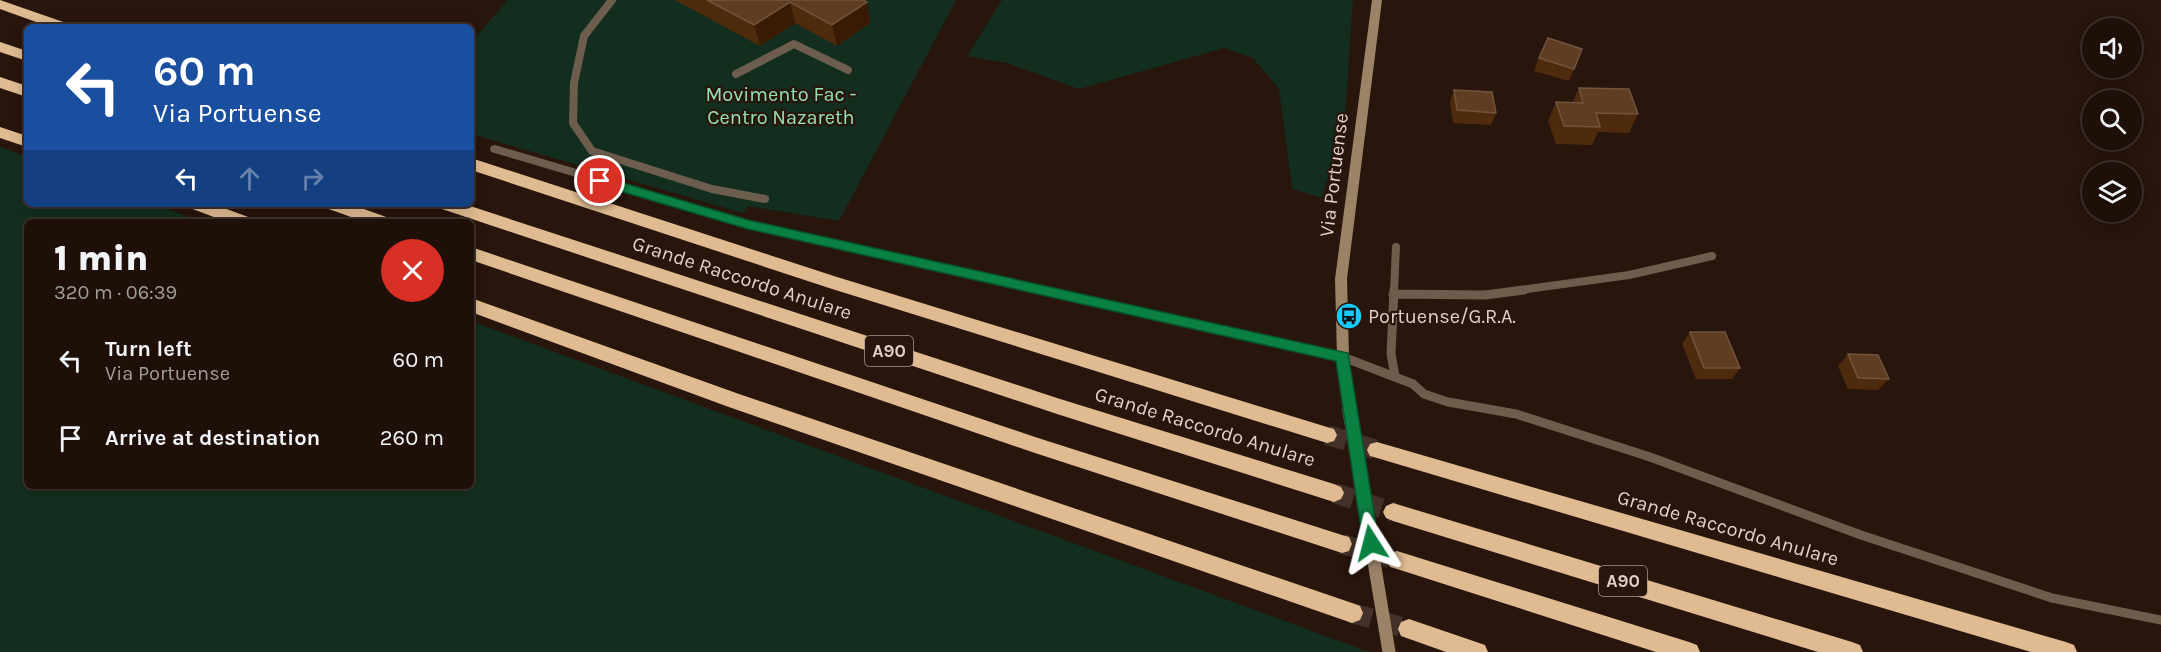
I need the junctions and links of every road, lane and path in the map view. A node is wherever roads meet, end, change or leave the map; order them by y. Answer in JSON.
{"nodes":[{"id":1,"x":612,"y":0,"type":"edge"},
{"id":2,"x":1377,"y":0,"type":"edge"},
{"id":3,"x":0,"y":4,"type":"edge"},
{"id":4,"x":56,"y":24,"type":"edge"},
{"id":5,"x":0,"y":47,"type":"edge"},
{"id":6,"x":24,"y":55,"type":"edge"},
{"id":7,"x":848,"y":70,"type":"dead end"},
{"id":8,"x":736,"y":74,"type":"dead end"},
{"id":9,"x":0,"y":82,"type":"edge"},
{"id":10,"x":24,"y":91,"type":"edge"},
{"id":11,"x":0,"y":132,"type":"edge"},
{"id":12,"x":24,"y":141,"type":"edge"},
{"id":13,"x":495,"y":150,"type":"dead end"},
{"id":14,"x":474,"y":165,"type":"edge"},
{"id":15,"x":765,"y":200,"type":"dead end"},
{"id":16,"x":204,"y":207,"type":"edge"},
{"id":17,"x":340,"y":207,"type":"edge"},
{"id":18,"x":454,"y":207,"type":"edge"},
{"id":19,"x":237,"y":219,"type":"edge"},
{"id":20,"x":374,"y":219,"type":"edge"},
{"id":21,"x":1396,"y":247,"type":"dead end"},
{"id":22,"x":474,"y":253,"type":"edge"},
{"id":23,"x":1712,"y":256,"type":"dead end"},
{"id":24,"x":1393,"y":294,"type":"junction"},
{"id":25,"x":474,"y":306,"type":"edge"},
{"id":26,"x":1343,"y":357,"type":"junction"},
{"id":27,"x":1395,"y":376,"type":"junction"},
{"id":28,"x":1327,"y":435,"type":"tunnel mouth"},
{"id":29,"x":1377,"y":450,"type":"tunnel mouth"},
{"id":30,"x":1334,"y":492,"type":"tunnel mouth"},
{"id":31,"x":1393,"y":512,"type":"tunnel mouth"},
{"id":32,"x":1342,"y":544,"type":"tunnel mouth"},
{"id":33,"x":1397,"y":560,"type":"tunnel mouth"},
{"id":34,"x":1352,"y":613,"type":"tunnel mouth"},
{"id":35,"x":2161,"y":620,"type":"edge"},
{"id":36,"x":1409,"y":629,"type":"tunnel mouth"},
{"id":37,"x":1389,"y":652,"type":"edge"},
{"id":38,"x":1477,"y":652,"type":"edge"},
{"id":39,"x":1689,"y":652,"type":"edge"},
{"id":40,"x":1852,"y":652,"type":"edge"},
{"id":41,"x":2066,"y":652,"type":"edge"}],
"edges":[{"from":1,"to":15,"type":"lane"},
{"from":2,"to":26,"type":"main road","name":"Via Portuense"},
{"from":3,"to":4,"type":"highway"},
{"from":5,"to":6,"type":"highway"},
{"from":7,"to":8,"type":"lane"},
{"from":9,"to":10,"type":"highway"},
{"from":11,"to":12,"type":"highway"},
{"from":13,"to":26,"type":"street"},
{"from":14,"to":28,"type":"highway","name":"Grande Raccordo Anulare"},
{"from":16,"to":19,"type":"highway"},
{"from":17,"to":20,"type":"highway"},
{"from":18,"to":30,"type":"highway","name":"Grande Raccordo Anulare","number":"A90"},
{"from":21,"to":24,"type":"lane"},
{"from":22,"to":32,"type":"highway","number":"A90"},
{"from":23,"to":24,"type":"lane"},
{"from":24,"to":27,"type":"lane"},
{"from":25,"to":34,"type":"highway"},
{"from":26,"to":27,"type":"lane"},
{"from":26,"to":37,"type":"main road","name":"Via Portuense","bridge":true},
{"from":27,"to":35,"type":"lane"},
{"from":29,"to":41,"type":"highway","name":"Grande Raccordo Anulare"},
{"from":31,"to":40,"type":"highway","number":"A90"},
{"from":33,"to":39,"type":"highway","number":"A90"},
{"from":36,"to":38,"type":"highway"}]}
